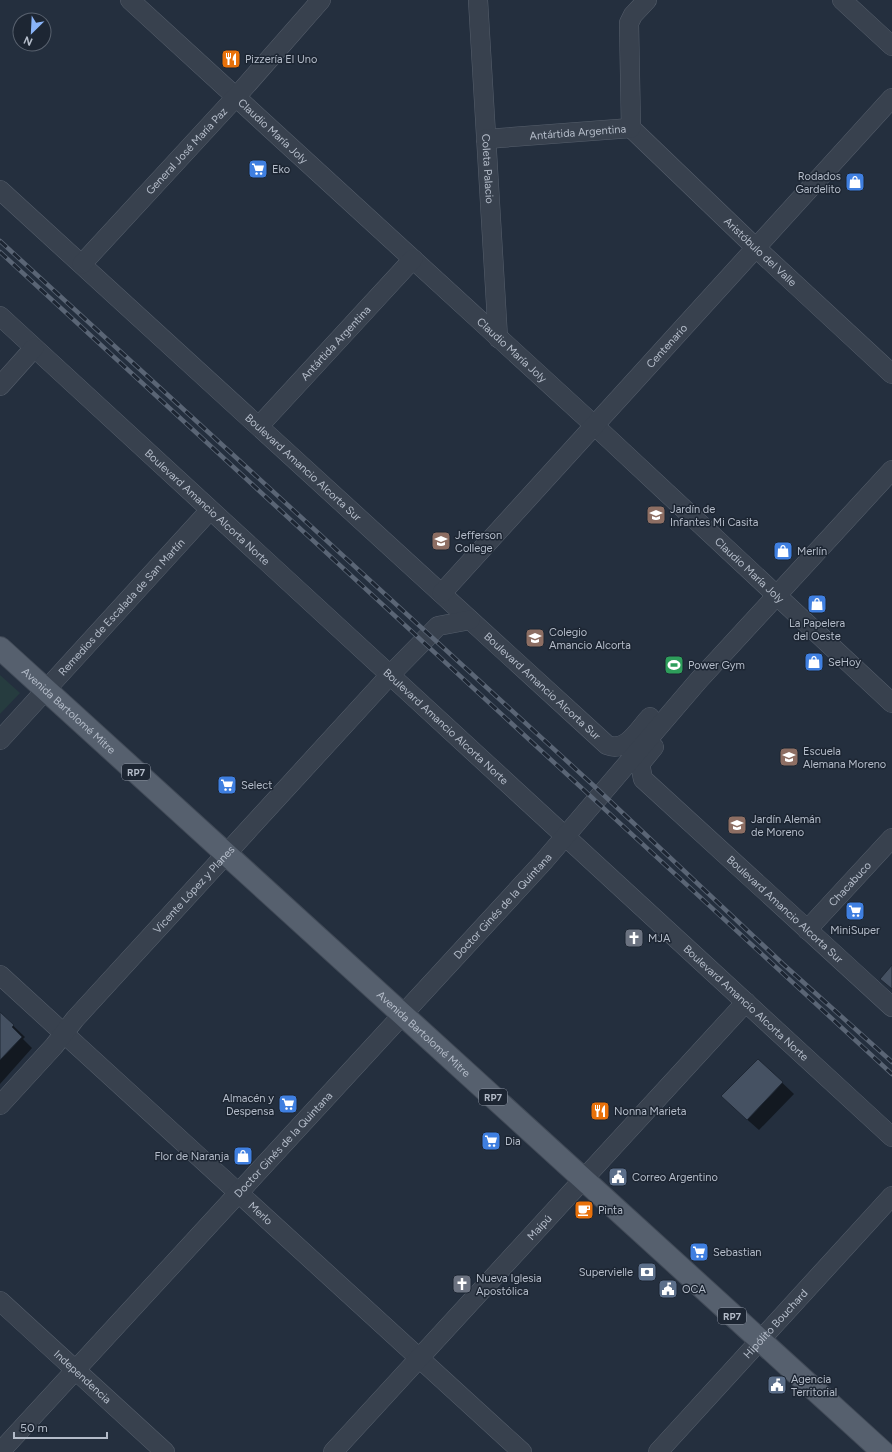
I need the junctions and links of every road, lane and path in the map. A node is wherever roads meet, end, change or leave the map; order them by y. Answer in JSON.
{"nodes":[{"id":1,"x":130,"y":0,"type":"edge"},
{"id":2,"x":321,"y":0,"type":"edge"},
{"id":3,"x":478,"y":0,"type":"edge"},
{"id":4,"x":647,"y":0,"type":"edge"},
{"id":5,"x":842,"y":0,"type":"edge"},
{"id":6,"x":892,"y":46,"type":"edge"},
{"id":7,"x":236,"y":97,"type":"junction"},
{"id":8,"x":892,"y":98,"type":"edge"},
{"id":9,"x":631,"y":128,"type":"junction"},
{"id":10,"x":486,"y":139,"type":"junction"},
{"id":11,"x":0,"y":190,"type":"edge"},
{"id":12,"x":755,"y":247,"type":"junction"},
{"id":13,"x":412,"y":259,"type":"junction"},
{"id":14,"x":82,"y":264,"type":"junction"},
{"id":15,"x":0,"y":316,"type":"edge"},
{"id":16,"x":498,"y":338,"type":"junction"},
{"id":17,"x":34,"y":348,"type":"junction"},
{"id":18,"x":892,"y":374,"type":"edge"},
{"id":19,"x":0,"y":386,"type":"edge"},
{"id":20,"x":594,"y":425,"type":"junction"},
{"id":21,"x":259,"y":426,"type":"junction"},
{"id":22,"x":892,"y":470,"type":"edge"},
{"id":23,"x":210,"y":510,"type":"junction"},
{"id":24,"x":772,"y":591,"type":"junction"},
{"id":25,"x":442,"y":593,"type":"junction"},
{"id":26,"x":470,"y":620,"type":"junction"},
{"id":27,"x":438,"y":626,"type":"junction"},
{"id":28,"x":0,"y":648,"type":"edge"},
{"id":29,"x":390,"y":675,"type":"junction"},
{"id":30,"x":46,"y":690,"type":"junction"},
{"id":31,"x":892,"y":703,"type":"edge"},
{"id":32,"x":0,"y":740,"type":"edge"},
{"id":33,"x":566,"y":836,"type":"junction"},
{"id":34,"x":892,"y":838,"type":"edge"},
{"id":35,"x":226,"y":854,"type":"junction"},
{"id":36,"x":807,"y":930,"type":"junction"},
{"id":37,"x":0,"y":975,"type":"edge"},
{"id":38,"x":746,"y":1002,"type":"junction"},
{"id":39,"x":892,"y":1007,"type":"edge"},
{"id":40,"x":402,"y":1015,"type":"junction"},
{"id":41,"x":64,"y":1033,"type":"junction"},
{"id":42,"x":0,"y":1106,"type":"edge"},
{"id":43,"x":892,"y":1137,"type":"edge"},
{"id":44,"x":583,"y":1179,"type":"junction"},
{"id":45,"x":238,"y":1193,"type":"junction"},
{"id":46,"x":892,"y":1196,"type":"edge"},
{"id":47,"x":0,"y":1301,"type":"edge"},
{"id":48,"x":759,"y":1341,"type":"junction"},
{"id":49,"x":419,"y":1358,"type":"junction"},
{"id":50,"x":75,"y":1370,"type":"junction"},
{"id":51,"x":0,"y":1452,"type":"edge"},
{"id":52,"x":164,"y":1452,"type":"edge"},
{"id":53,"x":333,"y":1452,"type":"edge"},
{"id":54,"x":522,"y":1452,"type":"edge"},
{"id":55,"x":658,"y":1452,"type":"edge"},
{"id":56,"x":883,"y":1452,"type":"edge"}],
"edges":[{"from":1,"to":7,"type":"street","name":"Claudio María Joly"},
{"from":2,"to":7,"type":"street","name":"General José María Paz"},
{"from":3,"to":10,"type":"street","name":"Coleta Palacio"},
{"from":4,"to":9,"type":"street","name":"Antártida Argentina"},
{"from":5,"to":6,"type":"street"},
{"from":7,"to":13,"type":"street","name":"Claudio María Joly"},
{"from":7,"to":14,"type":"street","name":"General José María Paz"},
{"from":8,"to":12,"type":"street","name":"Centenario"},
{"from":9,"to":10,"type":"street","name":"Antártida Argentina"},
{"from":9,"to":12,"type":"street","name":"Aristóbulo del Valle"},
{"from":10,"to":16,"type":"street","name":"Coleta Palacio"},
{"from":11,"to":14,"type":"street","name":"Boulevard Amancio Alcorta Sur"},
{"from":12,"to":18,"type":"street","name":"Aristóbulo del Valle"},
{"from":12,"to":20,"type":"street","name":"Centenario"},
{"from":13,"to":16,"type":"street","name":"Claudio María Joly"},
{"from":13,"to":21,"type":"street","name":"Antártida Argentina"},
{"from":14,"to":21,"type":"street","name":"Boulevard Amancio Alcorta Sur"},
{"from":15,"to":17,"type":"street","name":"Boulevard Amancio Alcorta Norte"},
{"from":16,"to":20,"type":"street","name":"Claudio María Joly"},
{"from":17,"to":19,"type":"street"},
{"from":17,"to":23,"type":"street","name":"Boulevard Amancio Alcorta Norte"},
{"from":20,"to":24,"type":"street","name":"Claudio María Joly"},
{"from":20,"to":25,"type":"street","name":"Centenario"},
{"from":21,"to":25,"type":"street","name":"Boulevard Amancio Alcorta Sur"},
{"from":22,"to":24,"type":"street"},
{"from":23,"to":29,"type":"street","name":"Boulevard Amancio Alcorta Norte"},
{"from":23,"to":30,"type":"street","name":"Remedios de Escalada de San Martín"},
{"from":24,"to":26,"type":"street","name":"Boulevard Amancio Alcorta Sur"},
{"from":24,"to":31,"type":"street","name":"Claudio María Joly"},
{"from":24,"to":33,"type":"street","name":"Doctor Ginés de la Quintana"},
{"from":24,"to":36,"type":"street","name":"Boulevard Amancio Alcorta Sur"},
{"from":25,"to":26,"type":"street","name":"Boulevard Amancio Alcorta Sur"},
{"from":25,"to":27,"type":"street"},
{"from":26,"to":27,"type":"street"},
{"from":27,"to":29,"type":"street","name":"Vicente López y Planes"},
{"from":28,"to":30,"type":"main road","name":"Avenida Bartolomé Mitre","number":"RP7"},
{"from":29,"to":33,"type":"street","name":"Boulevard Amancio Alcorta Norte"},
{"from":29,"to":35,"type":"street","name":"Vicente López y Planes"},
{"from":30,"to":32,"type":"street","name":"Remedios de Escalada de San Martín"},
{"from":30,"to":35,"type":"main road","name":"Avenida Bartolomé Mitre","number":"RP7"},
{"from":33,"to":38,"type":"street","name":"Boulevard Amancio Alcorta Norte"},
{"from":33,"to":40,"type":"street","name":"Doctor Ginés de la Quintana"},
{"from":34,"to":36,"type":"street","name":"Chacabuco"},
{"from":35,"to":40,"type":"main road","name":"Avenida Bartolomé Mitre","number":"RP7"},
{"from":35,"to":41,"type":"street","name":"Vicente López y Planes"},
{"from":36,"to":39,"type":"street","name":"Boulevard Amancio Alcorta Sur"},
{"from":37,"to":41,"type":"street","name":"Merlo"},
{"from":38,"to":43,"type":"street","name":"Boulevard Amancio Alcorta Norte"},
{"from":38,"to":44,"type":"street","name":"Maipú"},
{"from":40,"to":44,"type":"main road","name":"Avenida Bartolomé Mitre","number":"RP7"},
{"from":40,"to":45,"type":"street","name":"Doctor Ginés de la Quintana"},
{"from":41,"to":42,"type":"street","name":"Vicente López y Planes"},
{"from":41,"to":45,"type":"street","name":"Merlo"},
{"from":44,"to":48,"type":"main road","name":"Avenida Bartolomé Mitre","number":"RP7"},
{"from":44,"to":49,"type":"street","name":"Maipú"},
{"from":45,"to":49,"type":"street","name":"Merlo"},
{"from":45,"to":50,"type":"street","name":"Doctor Ginés de la Quintana"},
{"from":46,"to":48,"type":"street","name":"Hipólito Bouchard"},
{"from":47,"to":50,"type":"street","name":"Independencia"},
{"from":48,"to":55,"type":"street","name":"Hipólito Bouchard"},
{"from":48,"to":56,"type":"main road","name":"Avenida Bartolomé Mitre","number":"RP7"},
{"from":49,"to":53,"type":"street","name":"Maipú"},
{"from":49,"to":54,"type":"street","name":"Merlo"},
{"from":50,"to":51,"type":"street","name":"Doctor Ginés de la Quintana"},
{"from":50,"to":52,"type":"street","name":"Independencia"}]}
